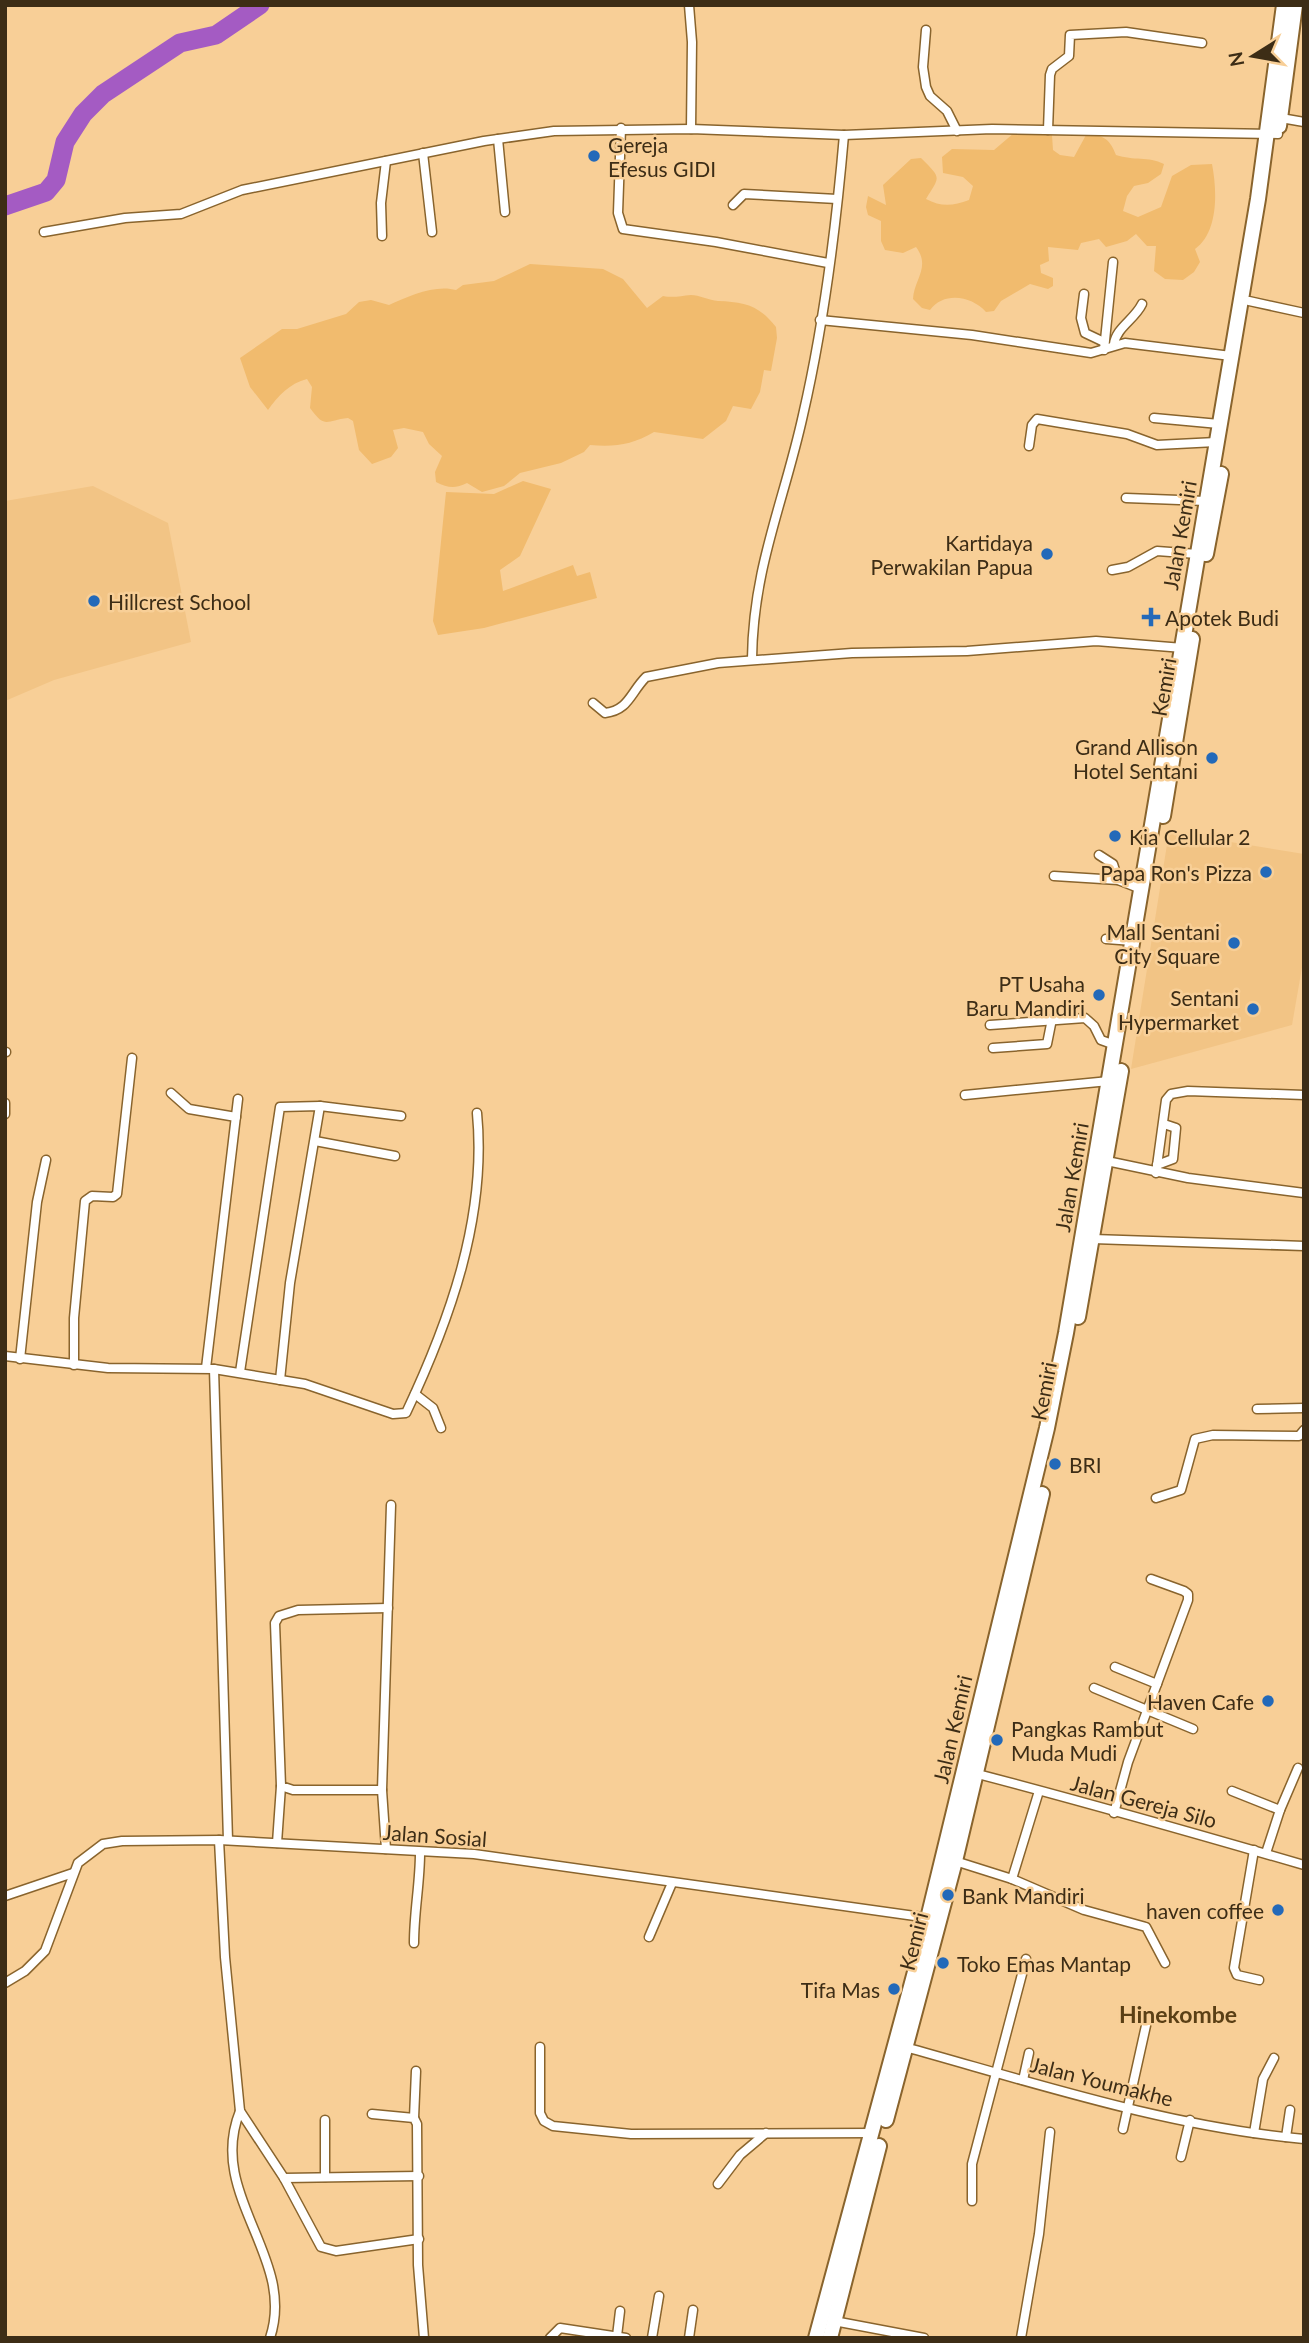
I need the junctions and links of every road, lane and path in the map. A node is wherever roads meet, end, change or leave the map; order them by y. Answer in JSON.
{"nodes":[{"id":1,"x":689,"y":5,"type":"edge"},
{"id":2,"x":1284,"y":5,"type":"edge"},
{"id":3,"x":1295,"y":5,"type":"edge"},
{"id":4,"x":926,"y":30,"type":"dead end"},
{"id":5,"x":1202,"y":43,"type":"dead end"},
{"id":6,"x":1281,"y":118,"type":"junction"},
{"id":7,"x":1304,"y":122,"type":"edge"},
{"id":8,"x":621,"y":128,"type":"junction"},
{"id":9,"x":691,"y":129,"type":"junction"},
{"id":10,"x":1048,"y":130,"type":"junction"},
{"id":11,"x":957,"y":131,"type":"junction"},
{"id":12,"x":1273,"y":134,"type":"junction"},
{"id":13,"x":844,"y":135,"type":"junction"},
{"id":14,"x":498,"y":139,"type":"junction"},
{"id":15,"x":423,"y":153,"type":"junction"},
{"id":16,"x":386,"y":161,"type":"junction"},
{"id":17,"x":836,"y":199,"type":"junction"},
{"id":18,"x":733,"y":205,"type":"dead end"},
{"id":19,"x":505,"y":212,"type":"dead end"},
{"id":20,"x":44,"y":232,"type":"dead end"},
{"id":21,"x":432,"y":232,"type":"dead end"},
{"id":22,"x":383,"y":236,"type":"dead end"},
{"id":23,"x":1113,"y":262,"type":"dead end"},
{"id":24,"x":828,"y":263,"type":"junction"},
{"id":25,"x":1084,"y":294,"type":"dead end"},
{"id":26,"x":1249,"y":301,"type":"junction"},
{"id":27,"x":1142,"y":304,"type":"dead end"},
{"id":28,"x":1304,"y":313,"type":"edge"},
{"id":29,"x":820,"y":320,"type":"junction"},
{"id":30,"x":1114,"y":344,"type":"junction"},
{"id":31,"x":1104,"y":346,"type":"junction"},
{"id":32,"x":1231,"y":356,"type":"junction"},
{"id":33,"x":1154,"y":418,"type":"dead end"},
{"id":34,"x":1219,"y":424,"type":"junction"},
{"id":35,"x":1029,"y":446,"type":"dead end"},
{"id":36,"x":1218,"y":449,"type":"junction"},
{"id":37,"x":1126,"y":498,"type":"dead end"},
{"id":38,"x":1206,"y":501,"type":"junction"},
{"id":39,"x":1196,"y":554,"type":"junction"},
{"id":40,"x":1112,"y":570,"type":"dead end"},
{"id":41,"x":1186,"y":648,"type":"junction"},
{"id":42,"x":752,"y":659,"type":"junction"},
{"id":43,"x":593,"y":703,"type":"dead end"},
{"id":44,"x":1099,"y":855,"type":"dead end"},
{"id":45,"x":1054,"y":876,"type":"dead end"},
{"id":46,"x":1118,"y":880,"type":"junction"},
{"id":47,"x":1141,"y":889,"type":"junction"},
{"id":48,"x":1106,"y":939,"type":"dead end"},
{"id":49,"x":1133,"y":940,"type":"junction"},
{"id":50,"x":1052,"y":1019,"type":"junction"},
{"id":51,"x":990,"y":1024,"type":"dead end"},
{"id":52,"x":1115,"y":1045,"type":"junction"},
{"id":53,"x":993,"y":1048,"type":"dead end"},
{"id":54,"x":132,"y":1058,"type":"dead end"},
{"id":55,"x":1109,"y":1080,"type":"junction"},
{"id":56,"x":171,"y":1093,"type":"dead end"},
{"id":57,"x":965,"y":1095,"type":"dead end"},
{"id":58,"x":1304,"y":1095,"type":"edge"},
{"id":59,"x":238,"y":1099,"type":"dead end"},
{"id":60,"x":5,"y":1103,"type":"edge"},
{"id":61,"x":320,"y":1106,"type":"junction"},
{"id":62,"x":477,"y":1112,"type":"dead end"},
{"id":63,"x":5,"y":1114,"type":"edge"},
{"id":64,"x":401,"y":1116,"type":"dead end"},
{"id":65,"x":236,"y":1117,"type":"junction"},
{"id":66,"x":1164,"y":1124,"type":"junction"},
{"id":67,"x":314,"y":1141,"type":"junction"},
{"id":68,"x":395,"y":1156,"type":"dead end"},
{"id":69,"x":46,"y":1160,"type":"dead end"},
{"id":70,"x":1101,"y":1160,"type":"junction"},
{"id":71,"x":1157,"y":1169,"type":"junction"},
{"id":72,"x":1304,"y":1193,"type":"edge"},
{"id":73,"x":1093,"y":1238,"type":"junction"},
{"id":74,"x":1304,"y":1246,"type":"edge"},
{"id":75,"x":5,"y":1356,"type":"edge"},
{"id":76,"x":20,"y":1359,"type":"junction"},
{"id":77,"x":74,"y":1365,"type":"junction"},
{"id":78,"x":210,"y":1369,"type":"junction"},
{"id":79,"x":240,"y":1372,"type":"junction"},
{"id":80,"x":280,"y":1380,"type":"junction"},
{"id":81,"x":415,"y":1394,"type":"junction"},
{"id":82,"x":1304,"y":1408,"type":"edge"},
{"id":83,"x":1257,"y":1409,"type":"dead end"},
{"id":84,"x":441,"y":1428,"type":"dead end"},
{"id":85,"x":1304,"y":1430,"type":"edge"},
{"id":86,"x":1156,"y":1498,"type":"dead end"},
{"id":87,"x":391,"y":1506,"type":"dead end"},
{"id":88,"x":1151,"y":1579,"type":"dead end"},
{"id":89,"x":388,"y":1608,"type":"junction"},
{"id":90,"x":1115,"y":1667,"type":"dead end"},
{"id":91,"x":1157,"y":1684,"type":"junction"},
{"id":92,"x":1094,"y":1688,"type":"dead end"},
{"id":93,"x":1147,"y":1710,"type":"junction"},
{"id":94,"x":1193,"y":1729,"type":"dead end"},
{"id":95,"x":1297,"y":1768,"type":"dead end"},
{"id":96,"x":974,"y":1773,"type":"junction"},
{"id":97,"x":281,"y":1786,"type":"junction"},
{"id":98,"x":382,"y":1790,"type":"junction"},
{"id":99,"x":1039,"y":1791,"type":"junction"},
{"id":100,"x":1232,"y":1791,"type":"dead end"},
{"id":101,"x":1280,"y":1810,"type":"junction"},
{"id":102,"x":1114,"y":1813,"type":"junction"},
{"id":103,"x":224,"y":1840,"type":"junction"},
{"id":104,"x":277,"y":1843,"type":"junction"},
{"id":105,"x":386,"y":1849,"type":"junction"},
{"id":106,"x":1254,"y":1850,"type":"junction"},
{"id":107,"x":420,"y":1853,"type":"junction"},
{"id":108,"x":1266,"y":1853,"type":"junction"},
{"id":109,"x":955,"y":1861,"type":"junction"},
{"id":110,"x":1304,"y":1865,"type":"edge"},
{"id":111,"x":73,"y":1873,"type":"junction"},
{"id":112,"x":1012,"y":1879,"type":"junction"},
{"id":113,"x":672,"y":1883,"type":"junction"},
{"id":114,"x":5,"y":1896,"type":"edge"},
{"id":115,"x":933,"y":1919,"type":"junction"},
{"id":116,"x":649,"y":1937,"type":"dead end"},
{"id":117,"x":414,"y":1943,"type":"dead end"},
{"id":118,"x":1026,"y":1959,"type":"dead end"},
{"id":119,"x":1165,"y":1963,"type":"dead end"},
{"id":120,"x":1259,"y":1980,"type":"dead end"},
{"id":121,"x":5,"y":1983,"type":"edge"},
{"id":122,"x":1147,"y":2021,"type":"dead end"},
{"id":123,"x":900,"y":2046,"type":"junction"},
{"id":124,"x":540,"y":2047,"type":"dead end"},
{"id":125,"x":1029,"y":2053,"type":"dead end"},
{"id":126,"x":1274,"y":2058,"type":"dead end"},
{"id":127,"x":416,"y":2071,"type":"dead end"},
{"id":128,"x":998,"y":2073,"type":"junction"},
{"id":129,"x":1023,"y":2080,"type":"junction"},
{"id":130,"x":1128,"y":2106,"type":"junction"},
{"id":131,"x":1290,"y":2110,"type":"dead end"},
{"id":132,"x":240,"y":2111,"type":"junction"},
{"id":133,"x":372,"y":2114,"type":"dead end"},
{"id":134,"x":414,"y":2118,"type":"junction"},
{"id":135,"x":325,"y":2120,"type":"dead end"},
{"id":136,"x":1191,"y":2120,"type":"junction"},
{"id":137,"x":1123,"y":2129,"type":"dead end"},
{"id":138,"x":1050,"y":2132,"type":"dead end"},
{"id":139,"x":766,"y":2133,"type":"junction"},
{"id":140,"x":873,"y":2133,"type":"junction"},
{"id":141,"x":1254,"y":2133,"type":"junction"},
{"id":142,"x":1286,"y":2137,"type":"junction"},
{"id":143,"x":1304,"y":2139,"type":"edge"},
{"id":144,"x":1181,"y":2157,"type":"dead end"},
{"id":145,"x":418,"y":2176,"type":"junction"},
{"id":146,"x":325,"y":2177,"type":"junction"},
{"id":147,"x":284,"y":2178,"type":"junction"},
{"id":148,"x":718,"y":2184,"type":"dead end"},
{"id":149,"x":972,"y":2202,"type":"dead end"},
{"id":150,"x":419,"y":2239,"type":"junction"},
{"id":151,"x":659,"y":2296,"type":"dead end"},
{"id":152,"x":693,"y":2310,"type":"dead end"},
{"id":153,"x":620,"y":2311,"type":"dead end"},
{"id":154,"x":834,"y":2321,"type":"junction"},
{"id":155,"x":621,"y":2337,"type":"edge"},
{"id":156,"x":270,"y":2338,"type":"edge"},
{"id":157,"x":424,"y":2338,"type":"edge"},
{"id":158,"x":550,"y":2338,"type":"edge"},
{"id":159,"x":652,"y":2338,"type":"edge"},
{"id":160,"x":689,"y":2338,"type":"edge"},
{"id":161,"x":816,"y":2338,"type":"edge"},
{"id":162,"x":830,"y":2338,"type":"edge"},
{"id":163,"x":923,"y":2338,"type":"edge"},
{"id":164,"x":1021,"y":2338,"type":"edge"}],
"edges":[{"from":1,"to":9,"type":"street"},
{"from":2,"to":12,"type":"highway","name":"Jalan Kemiri"},
{"from":3,"to":6,"type":"highway","name":"Jalan Kemiri"},
{"from":4,"to":11,"type":"street"},
{"from":5,"to":10,"type":"street"},
{"from":6,"to":7,"type":"street"},
{"from":6,"to":12,"type":"highway","name":"Jalan Kemiri"},
{"from":8,"to":9,"type":"street"},
{"from":8,"to":14,"type":"street"},
{"from":8,"to":24,"type":"street"},
{"from":9,"to":13,"type":"street"},
{"from":10,"to":11,"type":"street"},
{"from":10,"to":12,"type":"street"},
{"from":11,"to":13,"type":"street"},
{"from":12,"to":26,"type":"highway","name":"Jalan Kemiri"},
{"from":12,"to":32,"type":"highway","name":"Jalan Kemiri"},
{"from":13,"to":17,"type":"street"},
{"from":14,"to":15,"type":"street"},
{"from":14,"to":19,"type":"street"},
{"from":15,"to":16,"type":"street"},
{"from":15,"to":21,"type":"street"},
{"from":16,"to":20,"type":"street"},
{"from":16,"to":22,"type":"street"},
{"from":17,"to":18,"type":"street"},
{"from":17,"to":24,"type":"street"},
{"from":23,"to":31,"type":"street"},
{"from":24,"to":29,"type":"street"},
{"from":25,"to":31,"type":"street"},
{"from":26,"to":28,"type":"street"},
{"from":26,"to":36,"type":"highway","name":"Jalan Kemiri"},
{"from":27,"to":30,"type":"street"},
{"from":29,"to":31,"type":"street"},
{"from":29,"to":42,"type":"street"},
{"from":30,"to":31,"type":"street"},
{"from":30,"to":32,"type":"street"},
{"from":32,"to":34,"type":"highway","name":"Jalan Kemiri"},
{"from":33,"to":34,"type":"street"},
{"from":34,"to":36,"type":"highway","name":"Jalan Kemiri"},
{"from":35,"to":36,"type":"street"},
{"from":36,"to":38,"type":"highway","name":"Jalan Kemiri"},
{"from":36,"to":41,"type":"highway","name":"Kemiri"},
{"from":37,"to":38,"type":"street"},
{"from":38,"to":39,"type":"highway","name":"Jalan Kemiri"},
{"from":39,"to":40,"type":"street"},
{"from":39,"to":41,"type":"highway","name":"Jalan Kemiri"},
{"from":41,"to":42,"type":"street"},
{"from":41,"to":47,"type":"highway","name":"Jalan Kemiri"},
{"from":41,"to":70,"type":"highway","name":"Kemiri"},
{"from":42,"to":43,"type":"street"},
{"from":44,"to":46,"type":"street"},
{"from":45,"to":46,"type":"street"},
{"from":46,"to":47,"type":"street"},
{"from":47,"to":49,"type":"highway","name":"Jalan Kemiri"},
{"from":48,"to":49,"type":"street"},
{"from":49,"to":52,"type":"highway","name":"Jalan Kemiri"},
{"from":50,"to":51,"type":"street"},
{"from":50,"to":52,"type":"street"},
{"from":50,"to":53,"type":"street"},
{"from":52,"to":55,"type":"highway","name":"Jalan Kemiri"},
{"from":54,"to":77,"type":"street"},
{"from":55,"to":57,"type":"street"},
{"from":55,"to":70,"type":"highway","name":"Jalan Kemiri"},
{"from":56,"to":65,"type":"street"},
{"from":58,"to":66,"type":"street"},
{"from":59,"to":65,"type":"street"},
{"from":60,"to":63,"type":"street"},
{"from":61,"to":64,"type":"street"},
{"from":61,"to":67,"type":"street"},
{"from":61,"to":79,"type":"street"},
{"from":62,"to":81,"type":"street"},
{"from":65,"to":78,"type":"street"},
{"from":66,"to":71,"type":"street"},
{"from":66,"to":71,"type":"street"},
{"from":67,"to":68,"type":"street"},
{"from":67,"to":80,"type":"street"},
{"from":69,"to":76,"type":"street"},
{"from":70,"to":71,"type":"street"},
{"from":70,"to":73,"type":"highway","name":"Kemiri"},
{"from":70,"to":115,"type":"highway","name":"Jalan Kemiri"},
{"from":71,"to":72,"type":"street"},
{"from":73,"to":74,"type":"street"},
{"from":73,"to":96,"type":"highway","name":"Kemiri"},
{"from":75,"to":76,"type":"street"},
{"from":76,"to":77,"type":"street"},
{"from":77,"to":78,"type":"street"},
{"from":78,"to":79,"type":"street"},
{"from":78,"to":103,"type":"street"},
{"from":79,"to":80,"type":"street"},
{"from":80,"to":81,"type":"street"},
{"from":81,"to":84,"type":"street"},
{"from":82,"to":83,"type":"street"},
{"from":85,"to":86,"type":"street"},
{"from":87,"to":89,"type":"street"},
{"from":88,"to":91,"type":"street"},
{"from":89,"to":97,"type":"street"},
{"from":89,"to":98,"type":"street"},
{"from":90,"to":91,"type":"street"},
{"from":91,"to":93,"type":"street"},
{"from":92,"to":93,"type":"street"},
{"from":93,"to":94,"type":"street"},
{"from":93,"to":102,"type":"street"},
{"from":95,"to":101,"type":"street"},
{"from":96,"to":99,"type":"street","name":"Jalan Gereja Silo"},
{"from":96,"to":109,"type":"highway","name":"Kemiri"},
{"from":97,"to":98,"type":"street"},
{"from":97,"to":104,"type":"street"},
{"from":98,"to":105,"type":"street"},
{"from":99,"to":102,"type":"street","name":"Jalan Gereja Silo"},
{"from":99,"to":112,"type":"street"},
{"from":100,"to":101,"type":"street"},
{"from":101,"to":108,"type":"street"},
{"from":102,"to":106,"type":"street","name":"Jalan Gereja Silo"},
{"from":103,"to":104,"type":"street","name":"Jalan Sosial"},
{"from":103,"to":111,"type":"street","name":"Jalan Sosial"},
{"from":103,"to":132,"type":"street"},
{"from":104,"to":105,"type":"street","name":"Jalan Sosial"},
{"from":105,"to":107,"type":"street","name":"Jalan Sosial"},
{"from":106,"to":108,"type":"street","name":"Jalan Gereja Silo"},
{"from":106,"to":120,"type":"street"},
{"from":107,"to":113,"type":"street","name":"Jalan Sosial"},
{"from":107,"to":117,"type":"street"},
{"from":108,"to":110,"type":"street","name":"Jalan Gereja Silo"},
{"from":109,"to":112,"type":"street"},
{"from":109,"to":115,"type":"highway","name":"Kemiri"},
{"from":111,"to":114,"type":"street"},
{"from":111,"to":121,"type":"street","name":"Jalan Sosial"},
{"from":112,"to":119,"type":"street"},
{"from":113,"to":115,"type":"street","name":"Jalan Sosial"},
{"from":113,"to":116,"type":"street"},
{"from":115,"to":123,"type":"highway","name":"Kemiri"},
{"from":118,"to":128,"type":"street"},
{"from":122,"to":130,"type":"street"},
{"from":123,"to":128,"type":"street","name":"Jalan Youmakhe"},
{"from":123,"to":140,"type":"highway"},
{"from":123,"to":154,"type":"highway","name":"Kemiri"},
{"from":124,"to":139,"type":"street"},
{"from":125,"to":129,"type":"street"},
{"from":126,"to":141,"type":"street"},
{"from":127,"to":134,"type":"street"},
{"from":128,"to":129,"type":"street","name":"Jalan Youmakhe"},
{"from":128,"to":149,"type":"street"},
{"from":129,"to":130,"type":"street","name":"Jalan Youmakhe"},
{"from":130,"to":136,"type":"street","name":"Jalan Youmakhe"},
{"from":130,"to":137,"type":"street"},
{"from":131,"to":142,"type":"street"},
{"from":132,"to":147,"type":"street"},
{"from":132,"to":156,"type":"street"},
{"from":133,"to":134,"type":"street"},
{"from":134,"to":145,"type":"street"},
{"from":135,"to":146,"type":"street"},
{"from":136,"to":141,"type":"street","name":"Jalan Youmakhe"},
{"from":136,"to":144,"type":"street"},
{"from":138,"to":164,"type":"street"},
{"from":139,"to":140,"type":"street"},
{"from":139,"to":148,"type":"street"},
{"from":140,"to":161,"type":"highway"},
{"from":141,"to":142,"type":"street","name":"Jalan Youmakhe"},
{"from":142,"to":143,"type":"street","name":"Jalan Youmakhe"},
{"from":145,"to":146,"type":"street"},
{"from":145,"to":150,"type":"street"},
{"from":146,"to":147,"type":"street"},
{"from":147,"to":150,"type":"street"},
{"from":150,"to":157,"type":"street"},
{"from":151,"to":159,"type":"street"},
{"from":152,"to":160,"type":"street"},
{"from":153,"to":155,"type":"street"},
{"from":154,"to":162,"type":"highway"},
{"from":154,"to":163,"type":"street"},
{"from":155,"to":158,"type":"street"}]}
